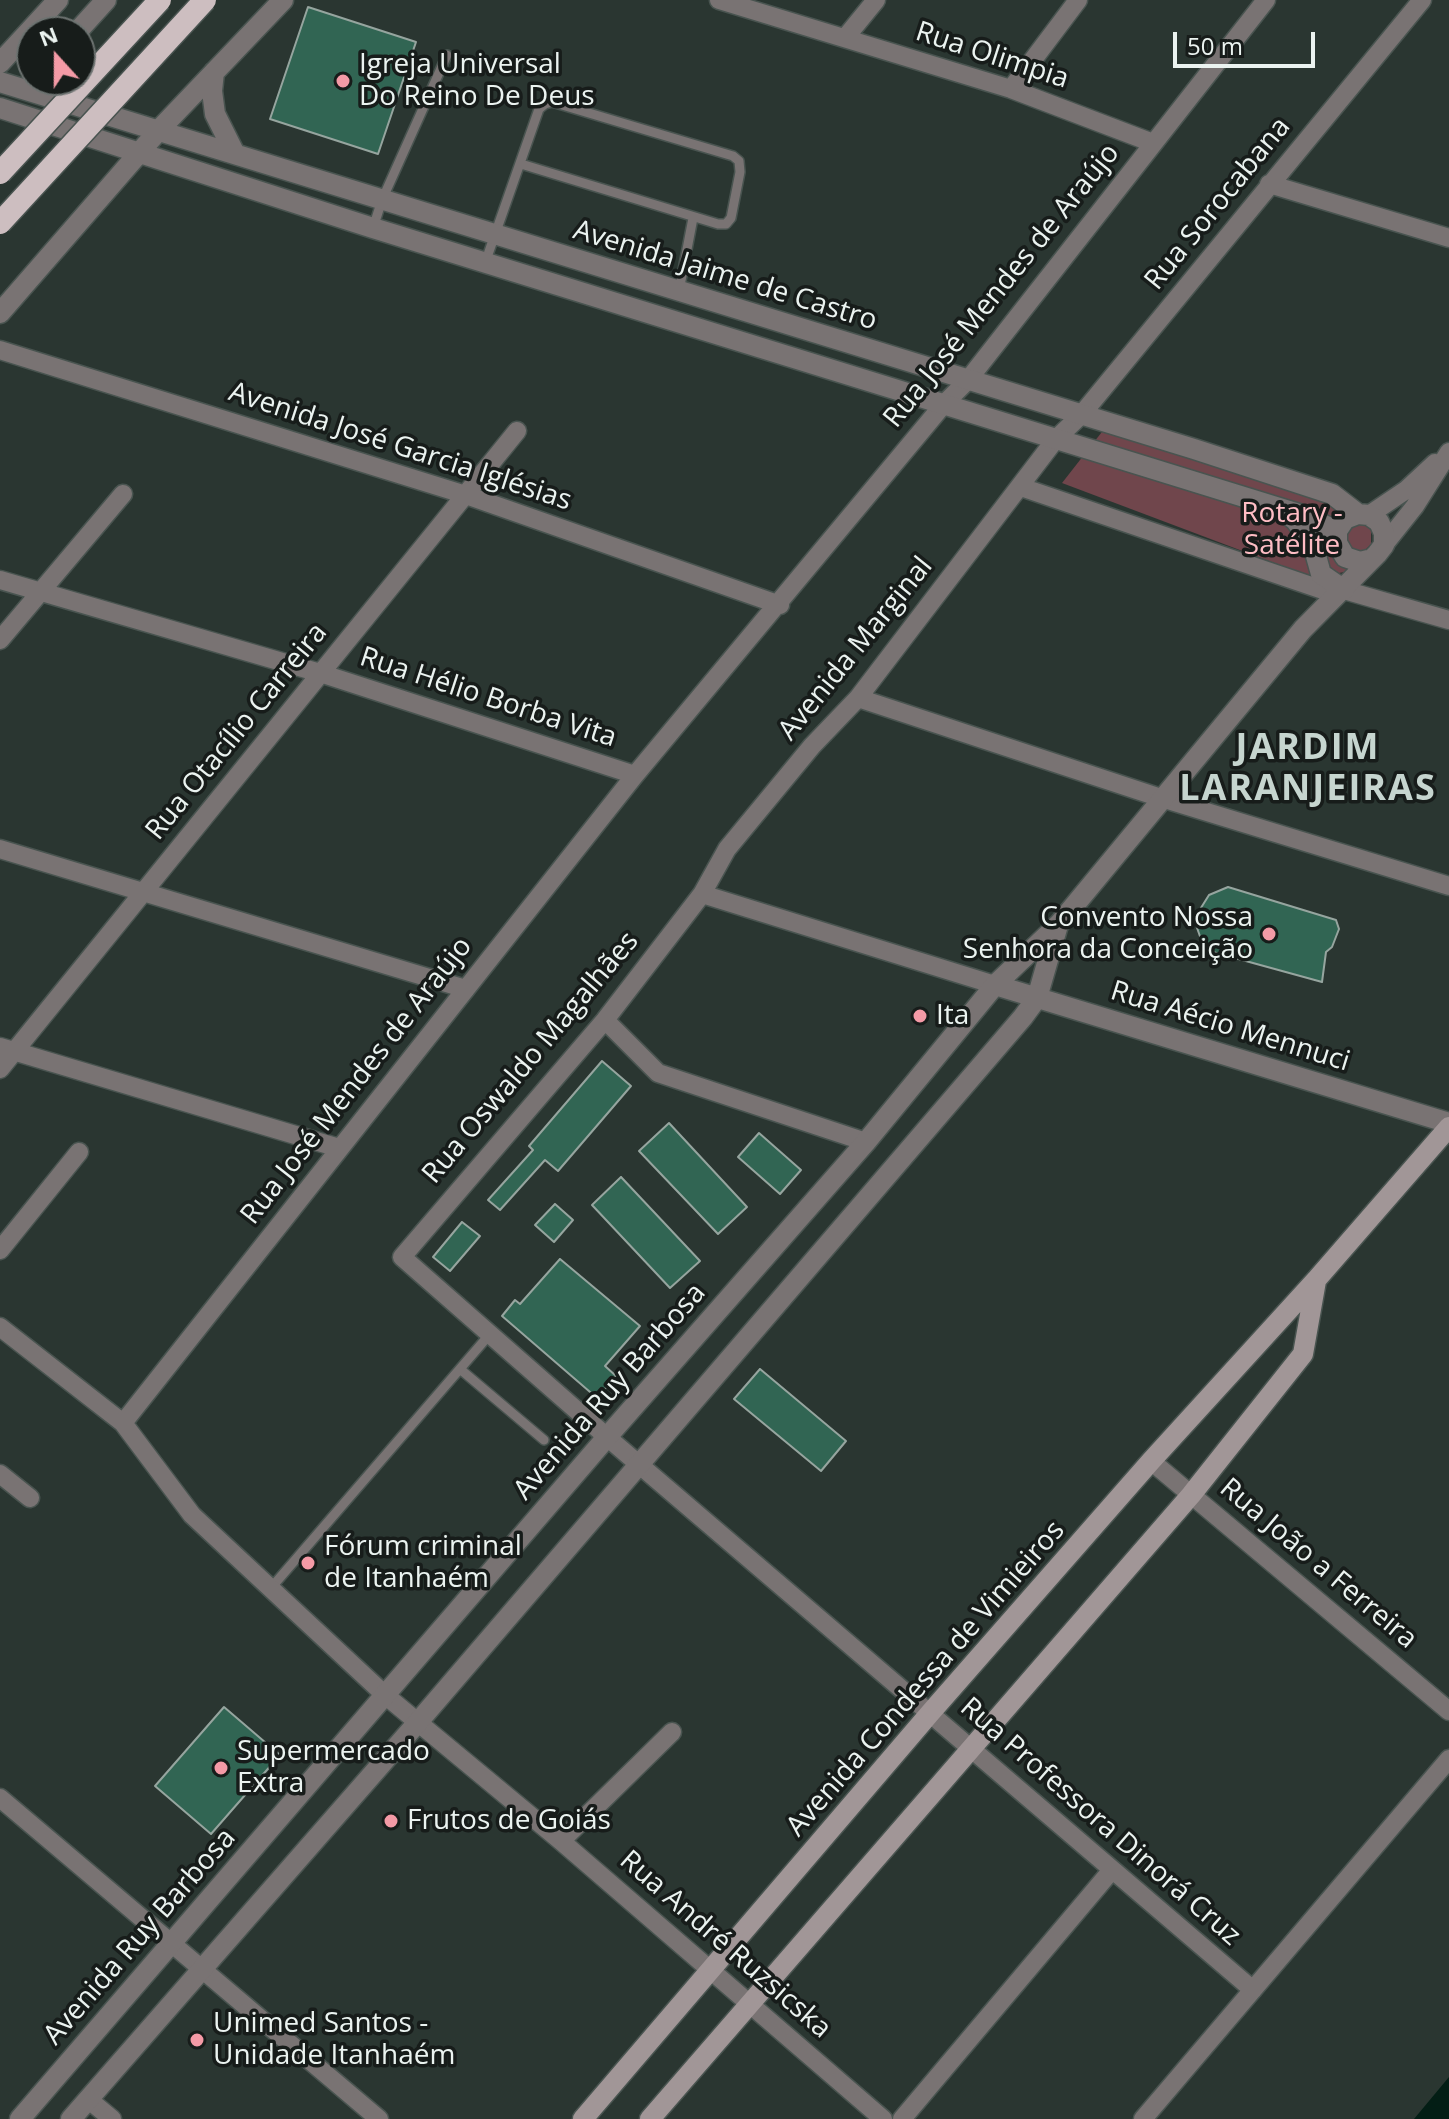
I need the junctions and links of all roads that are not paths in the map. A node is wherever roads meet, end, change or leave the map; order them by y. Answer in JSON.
{"nodes":[{"id":1,"x":58,"y":0,"type":"edge"},
{"id":2,"x":106,"y":0,"type":"edge"},
{"id":3,"x":160,"y":0,"type":"edge"},
{"id":4,"x":205,"y":0,"type":"edge"},
{"id":5,"x":283,"y":0,"type":"edge"},
{"id":6,"x":719,"y":0,"type":"edge"},
{"id":7,"x":876,"y":0,"type":"edge"},
{"id":8,"x":1078,"y":0,"type":"edge"},
{"id":9,"x":1266,"y":0,"type":"edge"},
{"id":10,"x":1422,"y":0,"type":"edge"},
{"id":11,"x":92,"y":16,"type":"edge"},
{"id":12,"x":845,"y":38,"type":"junction"},
{"id":13,"x":447,"y":55,"type":"dead end"},
{"id":14,"x":0,"y":63,"type":"edge"},
{"id":15,"x":214,"y":72,"type":"junction"},
{"id":16,"x":16,"y":83,"type":"edge"},
{"id":17,"x":1011,"y":89,"type":"junction"},
{"id":18,"x":51,"y":96,"type":"edge"},
{"id":19,"x":65,"y":96,"type":"edge"},
{"id":20,"x":70,"y":103,"type":"junction"},
{"id":21,"x":0,"y":105,"type":"edge"},
{"id":22,"x":25,"y":117,"type":"junction"},
{"id":23,"x":0,"y":119,"type":"edge"},
{"id":24,"x":159,"y":130,"type":"junction"},
{"id":25,"x":1153,"y":143,"type":"junction"},
{"id":26,"x":235,"y":154,"type":"junction"},
{"id":27,"x":140,"y":155,"type":"junction"},
{"id":28,"x":521,"y":164,"type":"junction"},
{"id":29,"x":0,"y":173,"type":"edge"},
{"id":30,"x":1269,"y":184,"type":"junction"},
{"id":31,"x":382,"y":200,"type":"junction"},
{"id":32,"x":693,"y":218,"type":"junction"},
{"id":33,"x":0,"y":223,"type":"edge"},
{"id":34,"x":373,"y":228,"type":"junction"},
{"id":35,"x":495,"y":235,"type":"junction"},
{"id":36,"x":1449,"y":238,"type":"edge"},
{"id":37,"x":485,"y":263,"type":"junction"},
{"id":38,"x":679,"y":291,"type":"junction"},
{"id":39,"x":0,"y":313,"type":"edge"},
{"id":40,"x":0,"y":350,"type":"edge"},
{"id":41,"x":908,"y":361,"type":"junction"},
{"id":42,"x":968,"y":380,"type":"junction"},
{"id":43,"x":898,"y":391,"type":"junction"},
{"id":44,"x":943,"y":405,"type":"junction"},
{"id":45,"x":1082,"y":414,"type":"junction"},
{"id":46,"x":517,"y":431,"type":"dead end"},
{"id":47,"x":1055,"y":440,"type":"junction"},
{"id":48,"x":1449,"y":452,"type":"edge"},
{"id":49,"x":1021,"y":487,"type":"junction"},
{"id":50,"x":123,"y":494,"type":"dead end"},
{"id":51,"x":466,"y":495,"type":"junction"},
{"id":52,"x":1285,"y":511,"type":"junction"},
{"id":53,"x":1364,"y":514,"type":"junction"},
{"id":54,"x":1337,"y":537,"type":"junction"},
{"id":55,"x":1384,"y":545,"type":"junction"},
{"id":56,"x":1368,"y":560,"type":"junction"},
{"id":57,"x":0,"y":580,"type":"edge"},
{"id":58,"x":1321,"y":582,"type":"junction"},
{"id":59,"x":1344,"y":590,"type":"junction"},
{"id":60,"x":39,"y":591,"type":"junction"},
{"id":61,"x":780,"y":605,"type":"junction"},
{"id":62,"x":1449,"y":620,"type":"edge"},
{"id":63,"x":1303,"y":629,"type":"junction"},
{"id":64,"x":0,"y":640,"type":"edge"},
{"id":65,"x":320,"y":673,"type":"junction"},
{"id":66,"x":858,"y":698,"type":"junction"},
{"id":67,"x":635,"y":775,"type":"junction"},
{"id":68,"x":1161,"y":798,"type":"junction"},
{"id":69,"x":0,"y":849,"type":"edge"},
{"id":70,"x":1449,"y":886,"type":"edge"},
{"id":71,"x":143,"y":893,"type":"junction"},
{"id":72,"x":702,"y":894,"type":"junction"},
{"id":73,"x":1059,"y":924,"type":"junction"},
{"id":74,"x":995,"y":985,"type":"junction"},
{"id":75,"x":466,"y":989,"type":"junction"},
{"id":76,"x":1037,"y":998,"type":"junction"},
{"id":77,"x":605,"y":1020,"type":"junction"},
{"id":78,"x":7,"y":1049,"type":"edge"},
{"id":79,"x":0,"y":1069,"type":"edge"},
{"id":80,"x":1449,"y":1125,"type":"edge"},
{"id":81,"x":866,"y":1142,"type":"junction"},
{"id":82,"x":339,"y":1148,"type":"junction"},
{"id":83,"x":79,"y":1152,"type":"dead end"},
{"id":84,"x":0,"y":1250,"type":"edge"},
{"id":85,"x":402,"y":1257,"type":"joint"},
{"id":86,"x":1316,"y":1280,"type":"junction"},
{"id":87,"x":0,"y":1327,"type":"edge"},
{"id":88,"x":490,"y":1334,"type":"junction"},
{"id":89,"x":460,"y":1369,"type":"junction"},
{"id":90,"x":123,"y":1423,"type":"junction"},
{"id":91,"x":607,"y":1437,"type":"junction"},
{"id":92,"x":544,"y":1440,"type":"dead end"},
{"id":93,"x":1151,"y":1461,"type":"junction"},
{"id":94,"x":639,"y":1464,"type":"junction"},
{"id":95,"x":0,"y":1474,"type":"edge"},
{"id":96,"x":1191,"y":1495,"type":"junction"},
{"id":97,"x":30,"y":1498,"type":"dead end"},
{"id":98,"x":271,"y":1588,"type":"junction"},
{"id":99,"x":385,"y":1695,"type":"junction"},
{"id":100,"x":1449,"y":1711,"type":"edge"},
{"id":101,"x":931,"y":1712,"type":"junction"},
{"id":102,"x":419,"y":1721,"type":"junction"},
{"id":103,"x":672,"y":1732,"type":"dead end"},
{"id":104,"x":973,"y":1749,"type":"junction"},
{"id":105,"x":1449,"y":1759,"type":"edge"},
{"id":106,"x":0,"y":1798,"type":"edge"},
{"id":107,"x":561,"y":1841,"type":"junction"},
{"id":108,"x":1111,"y":1871,"type":"junction"},
{"id":109,"x":173,"y":1944,"type":"junction"},
{"id":110,"x":201,"y":1968,"type":"junction"},
{"id":111,"x":712,"y":1971,"type":"junction"},
{"id":112,"x":1253,"y":1990,"type":"junction"},
{"id":113,"x":750,"y":2005,"type":"junction"},
{"id":114,"x":88,"y":2099,"type":"junction"},
{"id":115,"x":20,"y":2119,"type":"edge"},
{"id":116,"x":71,"y":2119,"type":"edge"},
{"id":117,"x":112,"y":2119,"type":"edge"},
{"id":118,"x":379,"y":2119,"type":"edge"},
{"id":119,"x":583,"y":2119,"type":"edge"},
{"id":120,"x":650,"y":2119,"type":"edge"},
{"id":121,"x":883,"y":2119,"type":"edge"},
{"id":122,"x":902,"y":2119,"type":"edge"},
{"id":123,"x":1143,"y":2119,"type":"edge"}],
"edges":[{"from":1,"to":14,"type":"street"},
{"from":2,"to":11,"type":"street"},
{"from":3,"to":29,"type":"highway","bridge":true},
{"from":4,"to":33,"type":"highway","bridge":true},
{"from":5,"to":15,"type":"street"},
{"from":6,"to":12,"type":"street","name":"Rua Olimpia"},
{"from":7,"to":12,"type":"street"},
{"from":8,"to":17,"type":"street"},
{"from":9,"to":25,"type":"street","name":"Rua José Mendes de Araújo"},
{"from":10,"to":30,"type":"street","name":"Rua Sorocabana"},
{"from":12,"to":17,"type":"street","name":"Rua Olimpia"},
{"from":13,"to":31,"type":"lane"},
{"from":15,"to":24,"type":"street"},
{"from":15,"to":26,"type":"street"},
{"from":16,"to":21,"type":"street"},
{"from":17,"to":25,"type":"street","name":"Rua Olimpia"},
{"from":18,"to":20,"type":"street","name":"Avenida Jaime de Castro"},
{"from":19,"to":20,"type":"street"},
{"from":20,"to":24,"type":"street","name":"Avenida Jaime de Castro"},
{"from":21,"to":22,"type":"street","name":"Avenida Jaime de Castro"},
{"from":22,"to":23,"type":"street"},
{"from":22,"to":27,"type":"street","name":"Avenida Jaime de Castro"},
{"from":24,"to":26,"type":"street","name":"Avenida Jaime de Castro"},
{"from":24,"to":27,"type":"street"},
{"from":25,"to":42,"type":"street","name":"Rua José Mendes de Araújo"},
{"from":26,"to":31,"type":"street","name":"Avenida Jaime de Castro"},
{"from":27,"to":34,"type":"street","name":"Avenida Jaime de Castro"},
{"from":27,"to":39,"type":"street"},
{"from":28,"to":32,"type":"lane"},
{"from":28,"to":32,"type":"lane"},
{"from":28,"to":35,"type":"lane"},
{"from":30,"to":36,"type":"street"},
{"from":30,"to":45,"type":"street","name":"Rua Sorocabana"},
{"from":31,"to":34,"type":"lane"},
{"from":31,"to":35,"type":"street","name":"Avenida Jaime de Castro"},
{"from":32,"to":38,"type":"lane"},
{"from":34,"to":37,"type":"street","name":"Avenida Jaime de Castro"},
{"from":35,"to":37,"type":"lane"},
{"from":35,"to":38,"type":"street","name":"Avenida Jaime de Castro"},
{"from":37,"to":43,"type":"street","name":"Avenida Jaime de Castro"},
{"from":38,"to":41,"type":"street","name":"Avenida Jaime de Castro"},
{"from":40,"to":51,"type":"street","name":"Avenida José Garcia Iglésias"},
{"from":41,"to":42,"type":"street","name":"Avenida Jaime de Castro"},
{"from":41,"to":43,"type":"street"},
{"from":42,"to":44,"type":"street","name":"Rua José Mendes de Araújo"},
{"from":42,"to":45,"type":"street","name":"Avenida Jaime de Castro"},
{"from":43,"to":44,"type":"street","name":"Avenida Jaime de Castro"},
{"from":44,"to":47,"type":"street","name":"Avenida Jaime de Castro"},
{"from":44,"to":61,"type":"street","name":"Rua José Mendes de Araújo"},
{"from":45,"to":47,"type":"street","name":"Rua Sorocabana"},
{"from":45,"to":53,"type":"street","name":"Avenida Jaime de Castro"},
{"from":46,"to":51,"type":"street","name":"Rua Otacílio Carreira"},
{"from":47,"to":49,"type":"street","name":"Avenida Marginal"},
{"from":47,"to":52,"type":"street","name":"Avenida Jaime de Castro"},
{"from":48,"to":53,"type":"street","name":"Avenida Ruy Barbosa"},
{"from":48,"to":55,"type":"street","name":"Avenida Ruy Barbosa"},
{"from":49,"to":58,"type":"street"},
{"from":49,"to":66,"type":"street","name":"Avenida Marginal"},
{"from":50,"to":60,"type":"street"},
{"from":51,"to":61,"type":"street","name":"Avenida José Garcia Iglésias"},
{"from":51,"to":65,"type":"street","name":"Rua Otacílio Carreira"},
{"from":52,"to":54,"type":"street","name":"Avenida Jaime de Castro"},
{"from":52,"to":58,"type":"street"},
{"from":53,"to":54,"type":"street","name":"Avenida Ruy Barbosa"},
{"from":53,"to":55,"type":"street"},
{"from":54,"to":56,"type":"street"},
{"from":54,"to":58,"type":"street","name":"Avenida Ruy Barbosa"},
{"from":55,"to":56,"type":"street","name":"Avenida Ruy Barbosa"},
{"from":56,"to":59,"type":"street","name":"Avenida Ruy Barbosa"},
{"from":57,"to":60,"type":"street","name":"Rua Hélio Borba Vita"},
{"from":58,"to":59,"type":"street"},
{"from":58,"to":63,"type":"street","name":"Avenida Ruy Barbosa"},
{"from":59,"to":62,"type":"street"},
{"from":59,"to":63,"type":"street","name":"Avenida Ruy Barbosa"},
{"from":60,"to":64,"type":"street"},
{"from":60,"to":65,"type":"street","name":"Rua Hélio Borba Vita"},
{"from":61,"to":67,"type":"street","name":"Rua José Mendes de Araújo"},
{"from":63,"to":68,"type":"street","name":"Avenida Ruy Barbosa"},
{"from":65,"to":67,"type":"street","name":"Rua Hélio Borba Vita"},
{"from":65,"to":71,"type":"street","name":"Rua Otacílio Carreira"},
{"from":66,"to":68,"type":"street"},
{"from":66,"to":72,"type":"street","name":"Avenida Marginal"},
{"from":67,"to":75,"type":"street","name":"Rua José Mendes de Araújo"},
{"from":68,"to":70,"type":"street"},
{"from":68,"to":73,"type":"street","name":"Avenida Ruy Barbosa"},
{"from":69,"to":71,"type":"street"},
{"from":71,"to":75,"type":"street"},
{"from":71,"to":78,"type":"street","name":"Rua Otacílio Carreira"},
{"from":72,"to":74,"type":"street"},
{"from":72,"to":77,"type":"street","name":"Rua Oswaldo Magalhães"},
{"from":73,"to":74,"type":"street","name":"Avenida Ruy Barbosa"},
{"from":73,"to":76,"type":"street","name":"Avenida Ruy Barbosa"},
{"from":74,"to":76,"type":"street","name":"Rua Aécio Mennuci"},
{"from":74,"to":81,"type":"street","name":"Avenida Ruy Barbosa"},
{"from":75,"to":82,"type":"street","name":"Rua José Mendes de Araújo"},
{"from":76,"to":80,"type":"street","name":"Rua Aécio Mennuci"},
{"from":76,"to":94,"type":"street","name":"Avenida Ruy Barbosa"},
{"from":77,"to":81,"type":"street"},
{"from":77,"to":85,"type":"street","name":"Rua Oswaldo Magalhães"},
{"from":78,"to":79,"type":"street","name":"Rua Otacílio Carreira"},
{"from":78,"to":82,"type":"street"},
{"from":80,"to":86,"type":"main road","name":"Avenida Condessa de Vimieiros"},
{"from":81,"to":91,"type":"street","name":"Avenida Ruy Barbosa"},
{"from":82,"to":90,"type":"street","name":"Rua José Mendes de Araújo"},
{"from":83,"to":84,"type":"street"},
{"from":85,"to":88,"type":"street","name":"Rua Professora Dinorá Cruz"},
{"from":86,"to":93,"type":"main road","name":"Avenida Condessa de Vimieiros"},
{"from":86,"to":96,"type":"main road"},
{"from":87,"to":90,"type":"street","name":"Rua André Ruzsicska"},
{"from":88,"to":89,"type":"lane"},
{"from":88,"to":91,"type":"street","name":"Rua Professora Dinorá Cruz"},
{"from":89,"to":92,"type":"lane"},
{"from":89,"to":98,"type":"lane"},
{"from":90,"to":98,"type":"street","name":"Rua André Ruzsicska"},
{"from":91,"to":94,"type":"street","name":"Rua Professora Dinorá Cruz"},
{"from":91,"to":99,"type":"street","name":"Avenida Ruy Barbosa"},
{"from":93,"to":96,"type":"street","name":"Rua João a Ferreira"},
{"from":93,"to":101,"type":"main road","name":"Avenida Condessa de Vimieiros"},
{"from":94,"to":101,"type":"street","name":"Rua Professora Dinorá Cruz"},
{"from":94,"to":102,"type":"street","name":"Avenida Ruy Barbosa"},
{"from":95,"to":97,"type":"street"},
{"from":96,"to":100,"type":"street","name":"Rua João a Ferreira"},
{"from":96,"to":104,"type":"main road"},
{"from":98,"to":99,"type":"street","name":"Rua André Ruzsicska"},
{"from":99,"to":102,"type":"street","name":"Rua André Ruzsicska"},
{"from":99,"to":109,"type":"street","name":"Avenida Ruy Barbosa"},
{"from":101,"to":104,"type":"street","name":"Rua Professora Dinorá Cruz"},
{"from":101,"to":111,"type":"main road","name":"Avenida Condessa de Vimieiros"},
{"from":102,"to":107,"type":"street","name":"Rua André Ruzsicska"},
{"from":102,"to":110,"type":"street","name":"Avenida Ruy Barbosa"},
{"from":103,"to":107,"type":"street"},
{"from":104,"to":108,"type":"street","name":"Rua Professora Dinorá Cruz"},
{"from":104,"to":113,"type":"main road"},
{"from":105,"to":112,"type":"street"},
{"from":106,"to":109,"type":"street"},
{"from":107,"to":111,"type":"street","name":"Rua André Ruzsicska"},
{"from":108,"to":112,"type":"street","name":"Rua Professora Dinorá Cruz"},
{"from":108,"to":122,"type":"street"},
{"from":109,"to":110,"type":"street"},
{"from":109,"to":115,"type":"street","name":"Avenida Ruy Barbosa"},
{"from":110,"to":114,"type":"street","name":"Avenida Ruy Barbosa"},
{"from":110,"to":118,"type":"street"},
{"from":111,"to":113,"type":"street","name":"Rua André Ruzsicska"},
{"from":111,"to":119,"type":"main road","name":"Avenida Condessa de Vimieiros"},
{"from":112,"to":123,"type":"street"},
{"from":113,"to":120,"type":"main road"},
{"from":113,"to":121,"type":"street","name":"Rua André Ruzsicska"},
{"from":114,"to":116,"type":"street","name":"Avenida Ruy Barbosa"},
{"from":114,"to":117,"type":"street"}]}
